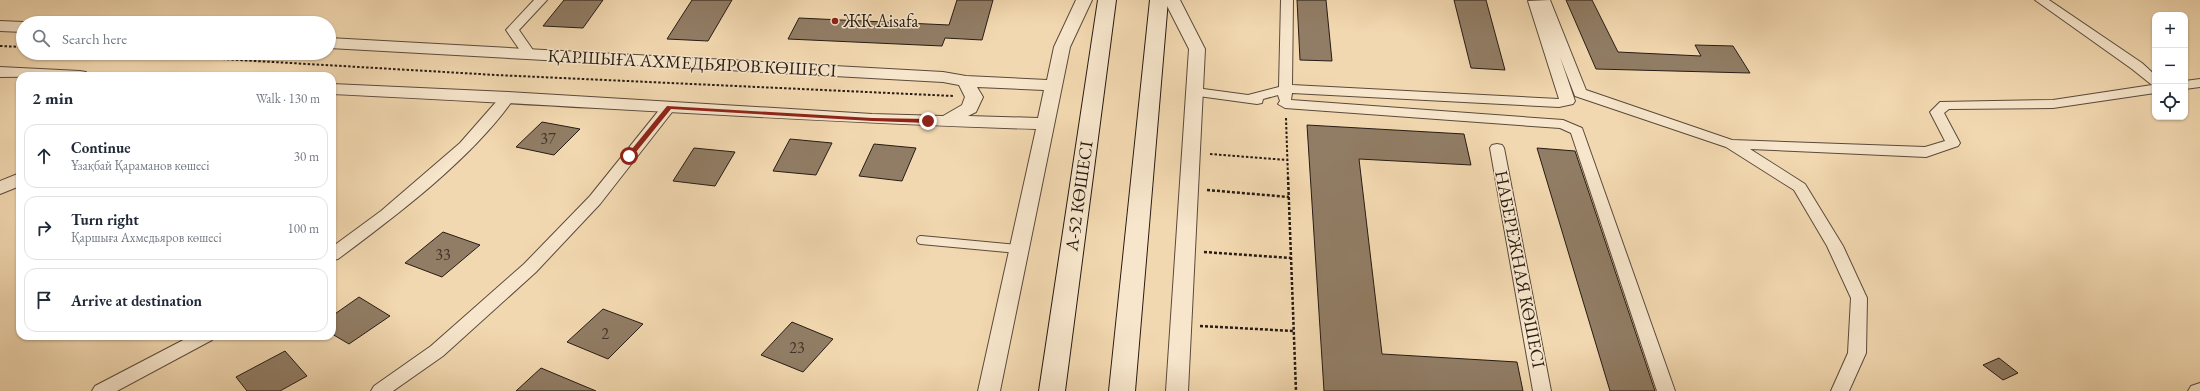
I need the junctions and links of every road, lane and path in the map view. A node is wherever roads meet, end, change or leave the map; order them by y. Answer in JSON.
{"nodes":[{"id":1,"x":541,"y":0,"type":"edge"},
{"id":2,"x":1084,"y":0,"type":"edge"},
{"id":3,"x":1107,"y":0,"type":"edge"},
{"id":4,"x":1159,"y":0,"type":"edge"},
{"id":5,"x":1172,"y":0,"type":"edge"},
{"id":6,"x":1287,"y":0,"type":"edge"},
{"id":7,"x":1534,"y":0,"type":"edge"},
{"id":8,"x":1544,"y":0,"type":"edge"},
{"id":9,"x":2041,"y":0,"type":"edge"},
{"id":10,"x":0,"y":26,"type":"edge"},
{"id":11,"x":16,"y":27,"type":"edge"},
{"id":12,"x":336,"y":43,"type":"edge"},
{"id":13,"x":0,"y":46,"type":"edge"},
{"id":14,"x":16,"y":47,"type":"edge"},
{"id":15,"x":529,"y":53,"type":"junction"},
{"id":16,"x":239,"y":60,"type":"edge"},
{"id":17,"x":0,"y":72,"type":"edge"},
{"id":18,"x":16,"y":73,"type":"edge"},
{"id":19,"x":2152,"y":80,"type":"edge"},
{"id":20,"x":966,"y":82,"type":"junction"},
{"id":21,"x":2200,"y":83,"type":"edge"},
{"id":22,"x":1054,"y":85,"type":"junction"},
{"id":23,"x":2188,"y":85,"type":"edge"},
{"id":24,"x":336,"y":88,"type":"edge"},
{"id":25,"x":2152,"y":89,"type":"edge"},
{"id":26,"x":1196,"y":92,"type":"junction"},
{"id":27,"x":508,"y":97,"type":"junction"},
{"id":28,"x":974,"y":97,"type":"junction"},
{"id":29,"x":1285,"y":97,"type":"junction"},
{"id":30,"x":669,"y":107,"type":"junction"},
{"id":31,"x":948,"y":120,"type":"junction"},
{"id":32,"x":1046,"y":124,"type":"junction"},
{"id":33,"x":1731,"y":144,"type":"junction"},
{"id":34,"x":1497,"y":148,"type":"dead end"},
{"id":35,"x":1191,"y":153,"type":"junction"},
{"id":36,"x":1287,"y":160,"type":"junction"},
{"id":37,"x":16,"y":181,"type":"edge"},
{"id":38,"x":0,"y":188,"type":"edge"},
{"id":39,"x":1188,"y":189,"type":"junction"},
{"id":40,"x":1289,"y":197,"type":"junction"},
{"id":41,"x":921,"y":240,"type":"dead end"},
{"id":42,"x":1018,"y":249,"type":"junction"},
{"id":43,"x":1184,"y":251,"type":"junction"},
{"id":44,"x":336,"y":252,"type":"edge"},
{"id":45,"x":1291,"y":258,"type":"junction"},
{"id":46,"x":1180,"y":325,"type":"junction"},
{"id":47,"x":1294,"y":331,"type":"junction"},
{"id":48,"x":198,"y":340,"type":"edge"},
{"id":49,"x":101,"y":391,"type":"edge"},
{"id":50,"x":380,"y":391,"type":"edge"},
{"id":51,"x":989,"y":391,"type":"edge"},
{"id":52,"x":1052,"y":391,"type":"edge"},
{"id":53,"x":1122,"y":391,"type":"edge"},
{"id":54,"x":1177,"y":391,"type":"edge"},
{"id":55,"x":1296,"y":391,"type":"edge"},
{"id":56,"x":1542,"y":391,"type":"edge"},
{"id":57,"x":1666,"y":391,"type":"edge"},
{"id":58,"x":1840,"y":391,"type":"edge"}],
"edges":[{"from":1,"to":15,"type":"street"},
{"from":2,"to":22,"type":"street"},
{"from":3,"to":52,"type":"main road","name":"А-52 КӨШЕСІ"},
{"from":4,"to":53,"type":"main road"},
{"from":5,"to":26,"type":"street"},
{"from":6,"to":29,"type":"street"},
{"from":7,"to":29,"type":"street"},
{"from":8,"to":33,"type":"street"},
{"from":9,"to":19,"type":"street"},
{"from":10,"to":11,"type":"street"},
{"from":12,"to":15,"type":"street","name":"ҚАРШЫҒА АХМЕДЬЯРОВ КӨШЕСІ"},
{"from":13,"to":14,"type":"path"},
{"from":15,"to":20,"type":"street","name":"ҚАРШЫҒА АХМЕДЬЯРОВ КӨШЕСІ"},
{"from":16,"to":28,"type":"path"},
{"from":17,"to":18,"type":"street"},
{"from":20,"to":22,"type":"street","name":"ҚАРШЫҒА АХМЕДЬЯРОВ КӨШЕСІ"},
{"from":20,"to":28,"type":"street"},
{"from":21,"to":23,"type":"street"},
{"from":22,"to":32,"type":"street"},
{"from":24,"to":27,"type":"street"},
{"from":25,"to":33,"type":"street"},
{"from":26,"to":29,"type":"street"},
{"from":26,"to":35,"type":"street"},
{"from":27,"to":30,"type":"street"},
{"from":27,"to":44,"type":"street"},
{"from":28,"to":31,"type":"street"},
{"from":29,"to":36,"type":"path"},
{"from":29,"to":57,"type":"street"},
{"from":30,"to":31,"type":"street"},
{"from":30,"to":50,"type":"street"},
{"from":31,"to":32,"type":"street"},
{"from":32,"to":42,"type":"street"},
{"from":33,"to":58,"type":"street"},
{"from":34,"to":56,"type":"street","name":"НАБЕРЕЖНАЯ КӨШЕСІ"},
{"from":35,"to":36,"type":"path"},
{"from":35,"to":39,"type":"street"},
{"from":36,"to":40,"type":"path"},
{"from":37,"to":38,"type":"street"},
{"from":39,"to":40,"type":"path"},
{"from":39,"to":43,"type":"street"},
{"from":40,"to":45,"type":"path"},
{"from":41,"to":42,"type":"lane"},
{"from":42,"to":51,"type":"street"},
{"from":43,"to":45,"type":"path"},
{"from":43,"to":46,"type":"street"},
{"from":45,"to":47,"type":"path"},
{"from":46,"to":47,"type":"path"},
{"from":46,"to":54,"type":"street"},
{"from":47,"to":55,"type":"path"},
{"from":48,"to":49,"type":"street"}]}
